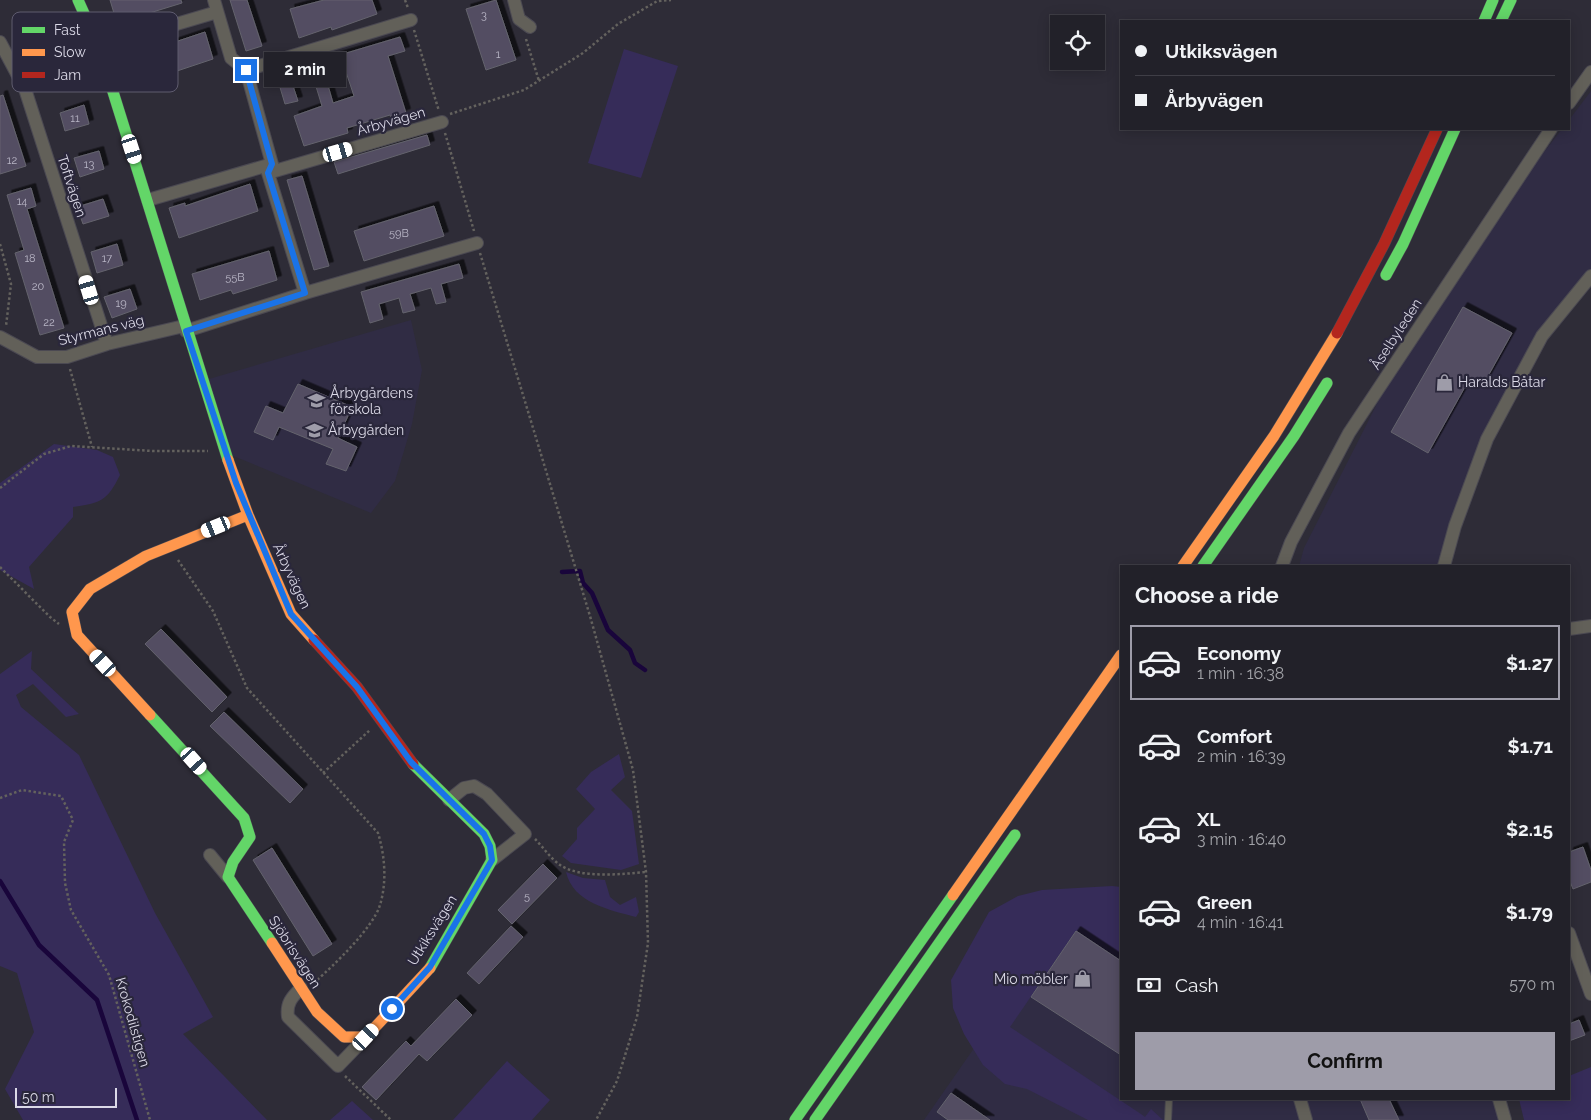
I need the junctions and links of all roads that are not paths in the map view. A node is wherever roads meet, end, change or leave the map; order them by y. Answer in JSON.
{"nodes":[{"id":1,"x":78,"y":0,"type":"edge"},
{"id":2,"x":514,"y":0,"type":"edge"},
{"id":3,"x":1493,"y":0,"type":"edge"},
{"id":4,"x":1511,"y":0,"type":"edge"},
{"id":5,"x":215,"y":6,"type":"edge"},
{"id":6,"x":83,"y":12,"type":"edge"},
{"id":7,"x":178,"y":19,"type":"edge"},
{"id":8,"x":411,"y":20,"type":"road end"},
{"id":9,"x":1484,"y":20,"type":"edge"},
{"id":10,"x":1501,"y":20,"type":"edge"},
{"id":11,"x":525,"y":23,"type":"road end"},
{"id":12,"x":0,"y":42,"type":"edge"},
{"id":13,"x":12,"y":65,"type":"edge"},
{"id":14,"x":246,"y":70,"type":"junction"},
{"id":15,"x":1591,"y":72,"type":"edge"},
{"id":16,"x":26,"y":92,"type":"edge"},
{"id":17,"x":113,"y":92,"type":"edge"},
{"id":18,"x":1570,"y":102,"type":"edge"},
{"id":19,"x":441,"y":119,"type":"road end"},
{"id":20,"x":1437,"y":130,"type":"edge"},
{"id":21,"x":1454,"y":130,"type":"edge"},
{"id":22,"x":1550,"y":130,"type":"edge"},
{"id":23,"x":270,"y":168,"type":"junction"},
{"id":24,"x":148,"y":200,"type":"junction"},
{"id":25,"x":477,"y":243,"type":"road end"},
{"id":26,"x":1591,"y":276,"type":"edge"},
{"id":27,"x":1379,"y":288,"type":"dead end"},
{"id":28,"x":305,"y":293,"type":"junction"},
{"id":29,"x":185,"y":329,"type":"junction"},
{"id":30,"x":1,"y":338,"type":"edge"},
{"id":31,"x":107,"y":344,"type":"junction"},
{"id":32,"x":1332,"y":375,"type":"dead end"},
{"id":33,"x":248,"y":515,"type":"junction"},
{"id":34,"x":1184,"y":565,"type":"edge"},
{"id":35,"x":1205,"y":565,"type":"edge"},
{"id":36,"x":1282,"y":565,"type":"edge"},
{"id":37,"x":1444,"y":565,"type":"edge"},
{"id":38,"x":1591,"y":626,"type":"edge"},
{"id":39,"x":1570,"y":630,"type":"edge"},
{"id":40,"x":1120,"y":656,"type":"edge"},
{"id":41,"x":449,"y":800,"type":"junction"},
{"id":42,"x":1020,"y":828,"type":"dead end"},
{"id":43,"x":210,"y":855,"type":"dead end"},
{"id":44,"x":492,"y":860,"type":"junction"},
{"id":45,"x":228,"y":877,"type":"junction"},
{"id":46,"x":1570,"y":936,"type":"edge"},
{"id":47,"x":302,"y":990,"type":"junction"},
{"id":48,"x":1591,"y":994,"type":"edge"},
{"id":49,"x":366,"y":1037,"type":"junction"},
{"id":50,"x":1169,"y":1100,"type":"edge"},
{"id":51,"x":1300,"y":1100,"type":"edge"},
{"id":52,"x":1499,"y":1100,"type":"edge"},
{"id":53,"x":795,"y":1120,"type":"edge"},
{"id":54,"x":815,"y":1120,"type":"edge"},
{"id":55,"x":1168,"y":1120,"type":"edge"},
{"id":56,"x":1306,"y":1120,"type":"edge"},
{"id":57,"x":1505,"y":1120,"type":"edge"}],
"edges":[{"from":1,"to":6,"type":"main road","name":"Årbyvägen"},
{"from":2,"to":11,"type":"street"},
{"from":3,"to":9,"type":"main road"},
{"from":4,"to":10,"type":"main road"},
{"from":5,"to":7,"type":"street"},
{"from":5,"to":14,"type":"street"},
{"from":8,"to":14,"type":"street"},
{"from":12,"to":13,"type":"street","name":"Toftvägen"},
{"from":14,"to":23,"type":"street"},
{"from":15,"to":18,"type":"street"},
{"from":16,"to":31,"type":"street","name":"Toftvägen"},
{"from":17,"to":24,"type":"main road","name":"Årbyvägen"},
{"from":19,"to":23,"type":"street","name":"Årbyvägen"},
{"from":20,"to":34,"type":"main road"},
{"from":21,"to":27,"type":"main road"},
{"from":22,"to":36,"type":"street","name":"Åselbyleden"},
{"from":23,"to":24,"type":"street","name":"Årbyvägen"},
{"from":23,"to":28,"type":"street"},
{"from":24,"to":29,"type":"main road","name":"Årbyvägen"},
{"from":25,"to":28,"type":"street"},
{"from":26,"to":37,"type":"street"},
{"from":28,"to":29,"type":"street"},
{"from":29,"to":31,"type":"street","name":"Styrmans väg"},
{"from":29,"to":33,"type":"main road","name":"Årbyvägen"},
{"from":30,"to":31,"type":"street","name":"Styrmans väg"},
{"from":32,"to":35,"type":"main road"},
{"from":33,"to":41,"type":"main road","name":"Årbyvägen"},
{"from":33,"to":45,"type":"main road"},
{"from":38,"to":39,"type":"street"},
{"from":40,"to":53,"type":"main road"},
{"from":41,"to":44,"type":"main road","name":"Årbyvägen"},
{"from":41,"to":44,"type":"street"},
{"from":42,"to":54,"type":"main road"},
{"from":43,"to":45,"type":"street","name":"Sjöbrisvägen"},
{"from":44,"to":49,"type":"main road","name":"Utkiksvägen"},
{"from":45,"to":47,"type":"main road","name":"Sjöbrisvägen"},
{"from":46,"to":48,"type":"street"},
{"from":47,"to":49,"type":"main road","name":"Sjöbrisvägen"},
{"from":47,"to":49,"type":"street"},
{"from":50,"to":55,"type":"lane"},
{"from":51,"to":56,"type":"street"},
{"from":52,"to":57,"type":"street"}]}
